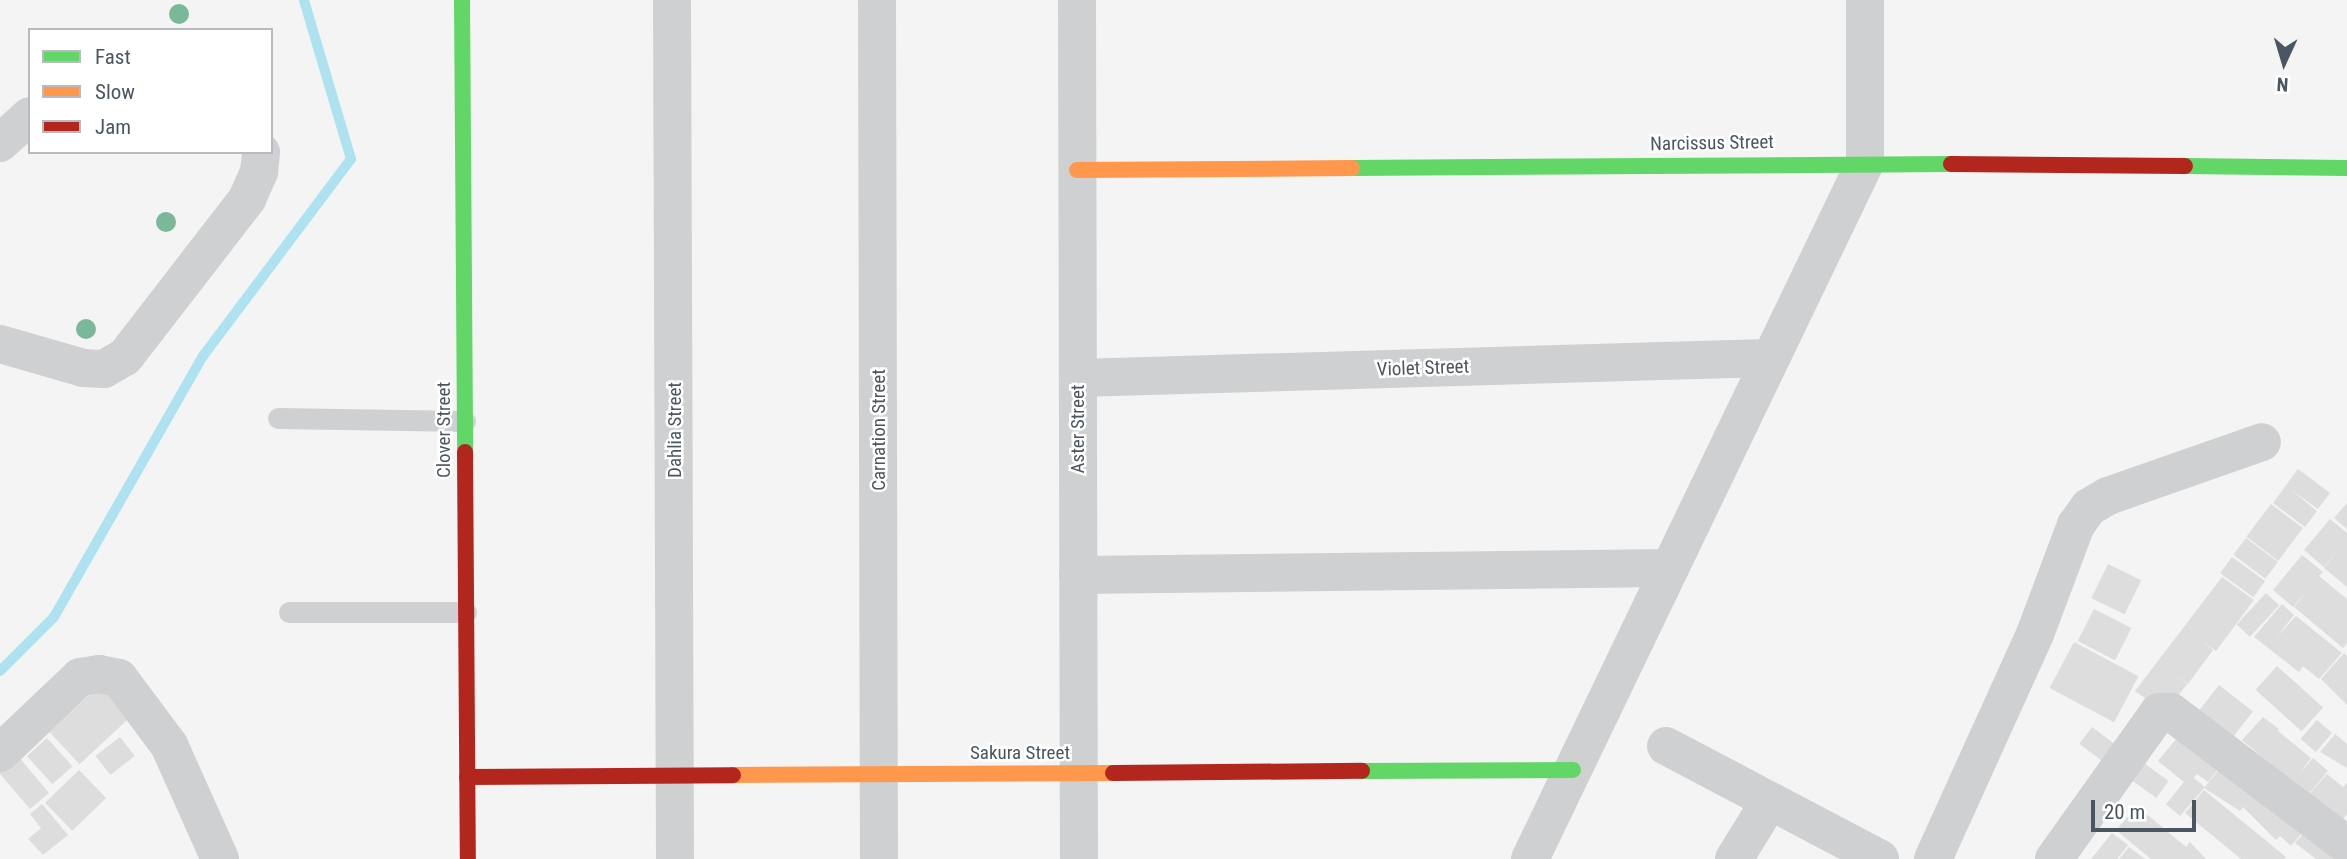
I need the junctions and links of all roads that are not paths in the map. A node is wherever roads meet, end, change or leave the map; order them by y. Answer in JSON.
{"nodes":[{"id":1,"x":462,"y":0,"type":"edge"},
{"id":2,"x":672,"y":0,"type":"edge"},
{"id":3,"x":877,"y":0,"type":"edge"},
{"id":4,"x":1077,"y":0,"type":"edge"},
{"id":5,"x":1865,"y":0,"type":"edge"},
{"id":6,"x":261,"y":154,"type":"edge"},
{"id":7,"x":1865,"y":163,"type":"junction"},
{"id":8,"x":2347,"y":168,"type":"edge"},
{"id":9,"x":1077,"y":170,"type":"junction"},
{"id":10,"x":0,"y":344,"type":"edge"},
{"id":11,"x":1767,"y":358,"type":"junction"},
{"id":12,"x":1078,"y":378,"type":"junction"},
{"id":13,"x":278,"y":418,"type":"dead end"},
{"id":14,"x":465,"y":421,"type":"junction"},
{"id":15,"x":2262,"y":442,"type":"dead end"},
{"id":16,"x":1670,"y":568,"type":"junction"},
{"id":17,"x":1078,"y":575,"type":"junction"},
{"id":18,"x":289,"y":612,"type":"dead end"},
{"id":19,"x":466,"y":612,"type":"junction"},
{"id":20,"x":1666,"y":746,"type":"dead end"},
{"id":21,"x":0,"y":752,"type":"edge"},
{"id":22,"x":1573,"y":770,"type":"junction"},
{"id":23,"x":1079,"y":774,"type":"junction"},
{"id":24,"x":880,"y":775,"type":"junction"},
{"id":25,"x":678,"y":776,"type":"junction"},
{"id":26,"x":467,"y":777,"type":"junction"},
{"id":27,"x":1769,"y":802,"type":"junction"},
{"id":28,"x":2347,"y":845,"type":"edge"},
{"id":29,"x":220,"y":859,"type":"edge"},
{"id":30,"x":468,"y":859,"type":"edge"},
{"id":31,"x":675,"y":859,"type":"edge"},
{"id":32,"x":879,"y":859,"type":"edge"},
{"id":33,"x":1079,"y":859,"type":"edge"},
{"id":34,"x":1531,"y":859,"type":"edge"},
{"id":35,"x":1734,"y":859,"type":"edge"},
{"id":36,"x":1880,"y":859,"type":"edge"},
{"id":37,"x":1933,"y":859,"type":"edge"},
{"id":38,"x":2054,"y":859,"type":"edge"}],
"edges":[{"from":1,"to":14,"type":"street","name":"Clover Street"},
{"from":2,"to":25,"type":"street","name":"Dahlia Street"},
{"from":3,"to":24,"type":"street","name":"Carnation Street"},
{"from":4,"to":9,"type":"street","name":"Aster Street"},
{"from":5,"to":7,"type":"street"},
{"from":6,"to":10,"type":"street"},
{"from":7,"to":8,"type":"street","name":"Narcissus Street"},
{"from":7,"to":9,"type":"street","name":"Narcissus Street"},
{"from":7,"to":11,"type":"street"},
{"from":9,"to":12,"type":"street","name":"Aster Street"},
{"from":11,"to":12,"type":"street","name":"Violet Street"},
{"from":11,"to":16,"type":"street"},
{"from":12,"to":17,"type":"street","name":"Aster Street"},
{"from":13,"to":14,"type":"lane"},
{"from":14,"to":19,"type":"street","name":"Clover Street"},
{"from":15,"to":37,"type":"street"},
{"from":16,"to":17,"type":"street"},
{"from":16,"to":22,"type":"street"},
{"from":17,"to":23,"type":"street","name":"Aster Street"},
{"from":18,"to":19,"type":"lane"},
{"from":19,"to":26,"type":"street","name":"Clover Street"},
{"from":20,"to":27,"type":"street"},
{"from":21,"to":29,"type":"street"},
{"from":22,"to":23,"type":"street","name":"Sakura Street"},
{"from":22,"to":34,"type":"street"},
{"from":23,"to":24,"type":"street","name":"Sakura Street"},
{"from":23,"to":33,"type":"street","name":"Aster Street"},
{"from":24,"to":25,"type":"street","name":"Sakura Street"},
{"from":24,"to":32,"type":"street","name":"Carnation Street"},
{"from":25,"to":26,"type":"street","name":"Sakura Street"},
{"from":25,"to":31,"type":"street","name":"Dahlia Street"},
{"from":26,"to":30,"type":"street","name":"Clover Street"},
{"from":27,"to":35,"type":"street"},
{"from":27,"to":36,"type":"street"},
{"from":28,"to":38,"type":"street"}]}
